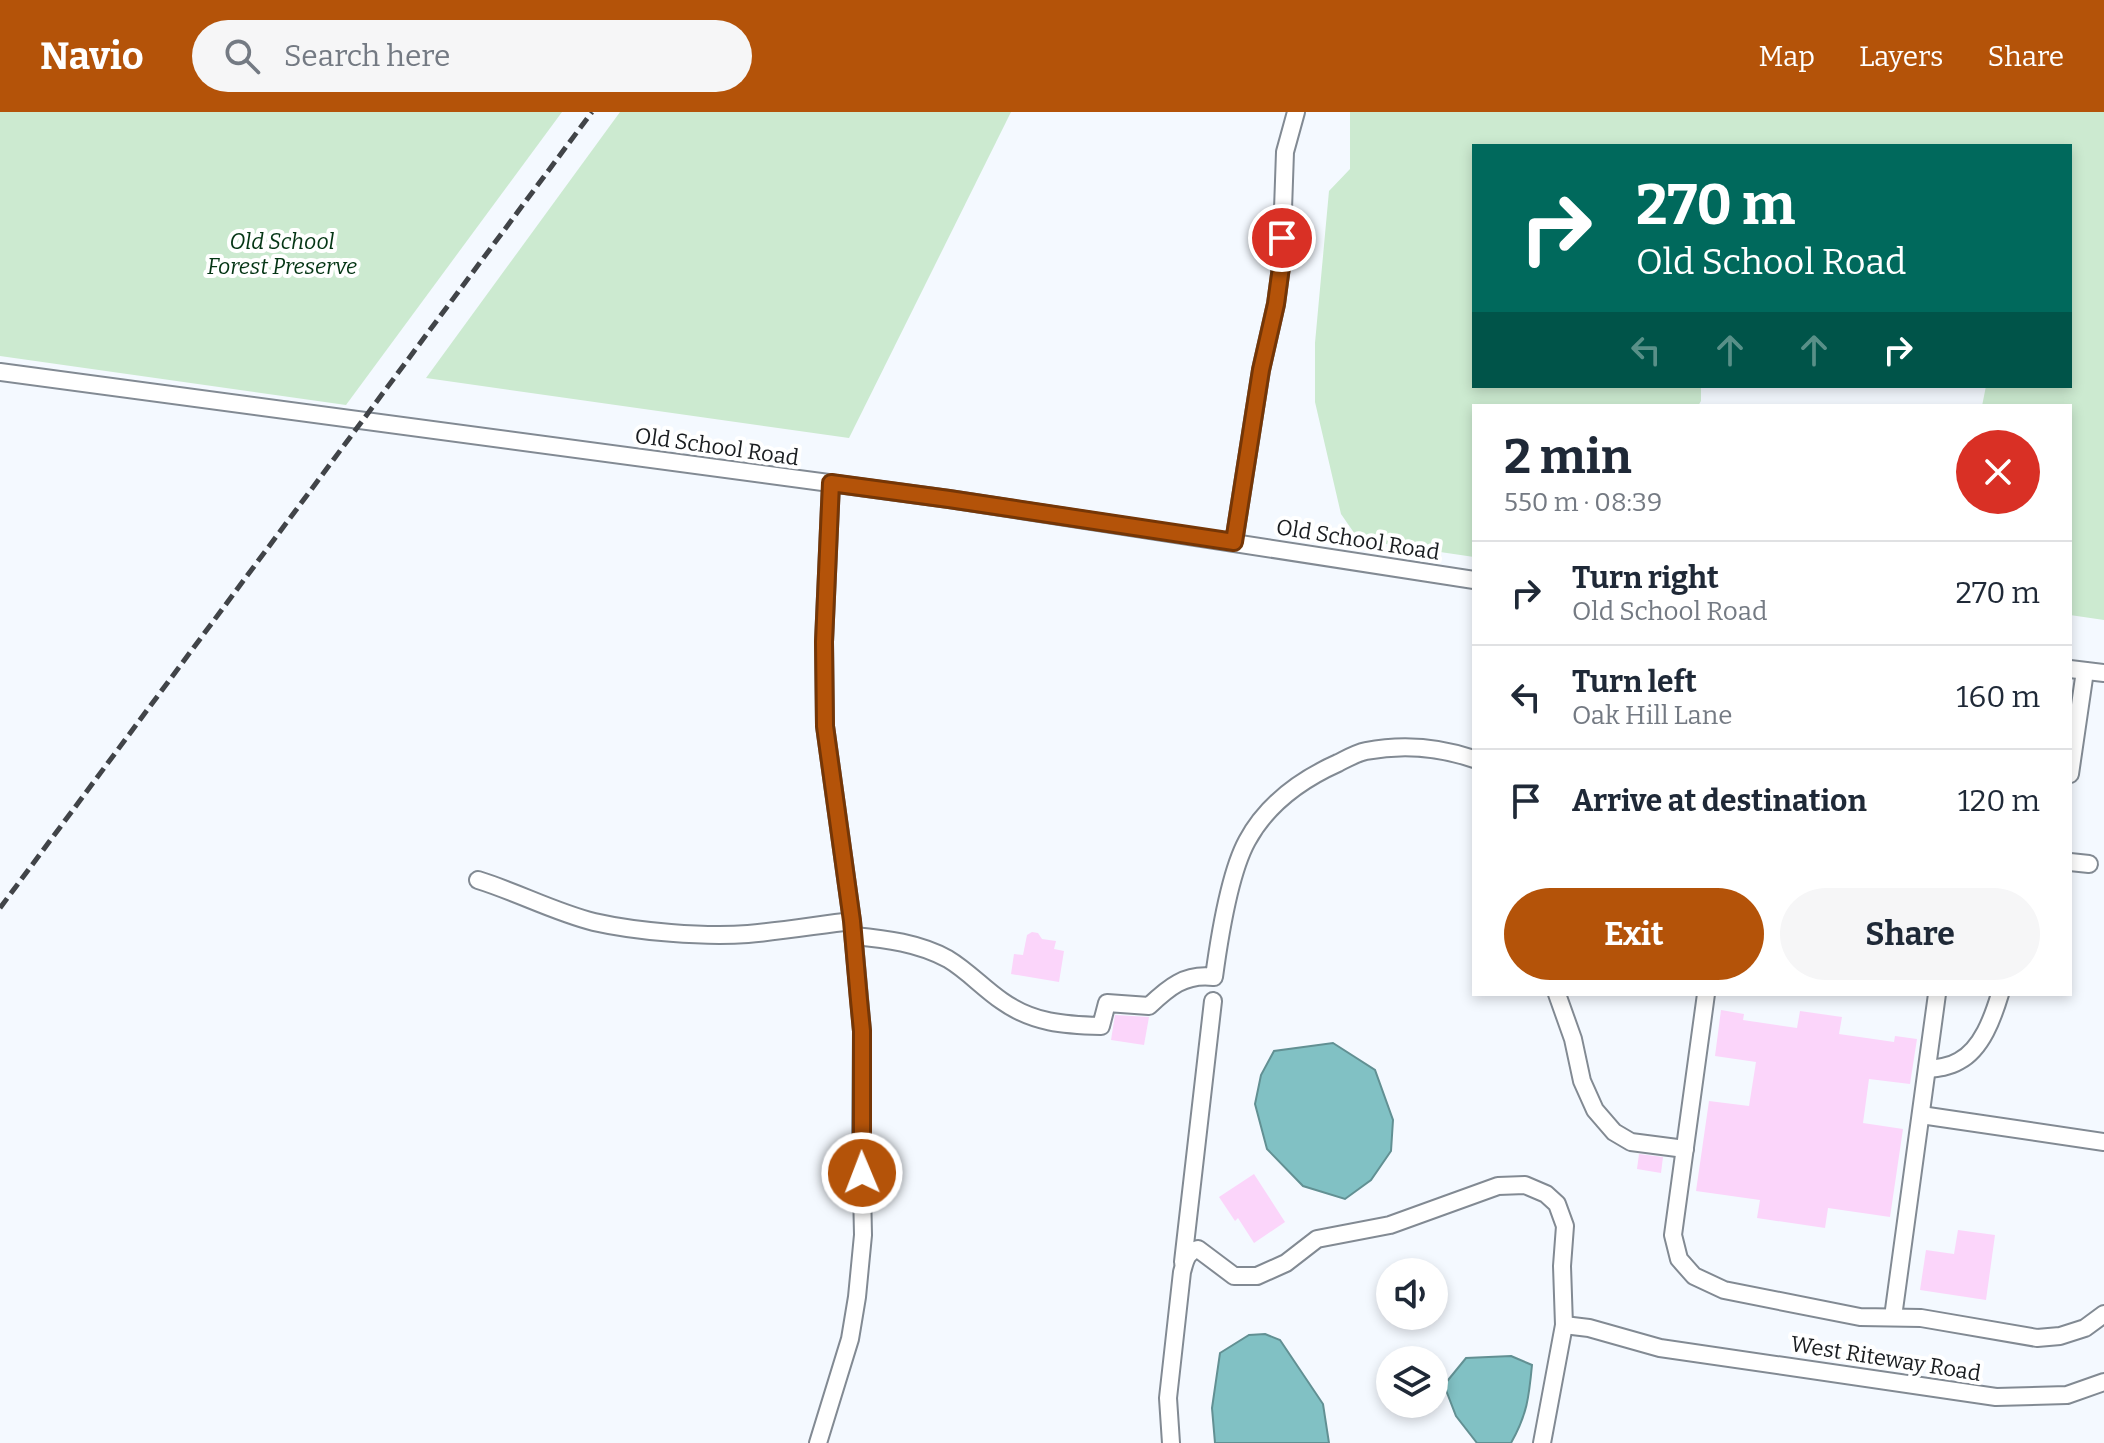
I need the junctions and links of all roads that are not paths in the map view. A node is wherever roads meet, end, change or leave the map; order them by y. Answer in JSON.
{"nodes":[{"id":1,"x":1296,"y":112,"type":"edge"},
{"id":2,"x":0,"y":372,"type":"edge"},
{"id":3,"x":831,"y":483,"type":"junction"},
{"id":4,"x":1234,"y":542,"type":"junction"},
{"id":5,"x":1472,"y":580,"type":"edge"},
{"id":6,"x":2077,"y":670,"type":"edge"},
{"id":7,"x":2104,"y":673,"type":"edge"},
{"id":8,"x":2072,"y":744,"type":"edge"},
{"id":9,"x":1472,"y":758,"type":"edge"},
{"id":10,"x":2072,"y":862,"type":"edge"},
{"id":11,"x":2089,"y":864,"type":"dead end"},
{"id":12,"x":478,"y":880,"type":"dead end"},
{"id":13,"x":853,"y":929,"type":"junction"},
{"id":14,"x":1558,"y":996,"type":"edge"},
{"id":15,"x":1706,"y":996,"type":"edge"},
{"id":16,"x":1937,"y":996,"type":"edge"},
{"id":17,"x":1999,"y":996,"type":"edge"},
{"id":18,"x":1213,"y":1001,"type":"dead end"},
{"id":19,"x":1927,"y":1069,"type":"junction"},
{"id":20,"x":1921,"y":1115,"type":"junction"},
{"id":21,"x":2104,"y":1142,"type":"edge"},
{"id":22,"x":1685,"y":1149,"type":"junction"},
{"id":23,"x":1182,"y":1272,"type":"junction"},
{"id":24,"x":2104,"y":1314,"type":"edge"},
{"id":25,"x":1893,"y":1317,"type":"junction"},
{"id":26,"x":1564,"y":1325,"type":"junction"},
{"id":27,"x":2104,"y":1382,"type":"edge"},
{"id":28,"x":818,"y":1443,"type":"edge"},
{"id":29,"x":1171,"y":1443,"type":"edge"},
{"id":30,"x":1542,"y":1443,"type":"edge"}],
"edges":[{"from":1,"to":4,"type":"street"},
{"from":2,"to":3,"type":"street","name":"Old School Road"},
{"from":3,"to":4,"type":"street","name":"Old School Road"},
{"from":3,"to":13,"type":"street"},
{"from":4,"to":5,"type":"street","name":"Old School Road"},
{"from":6,"to":7,"type":"street"},
{"from":6,"to":8,"type":"street"},
{"from":9,"to":13,"type":"street"},
{"from":10,"to":11,"type":"street"},
{"from":12,"to":13,"type":"street"},
{"from":13,"to":28,"type":"street"},
{"from":14,"to":22,"type":"street"},
{"from":15,"to":22,"type":"street"},
{"from":16,"to":19,"type":"street"},
{"from":17,"to":19,"type":"street"},
{"from":18,"to":23,"type":"street"},
{"from":19,"to":20,"type":"street"},
{"from":20,"to":21,"type":"street"},
{"from":20,"to":25,"type":"street"},
{"from":22,"to":25,"type":"street"},
{"from":23,"to":26,"type":"street"},
{"from":23,"to":29,"type":"street"},
{"from":24,"to":25,"type":"street"},
{"from":26,"to":27,"type":"street","name":"West Riteway Road"},
{"from":26,"to":30,"type":"street"}]}
